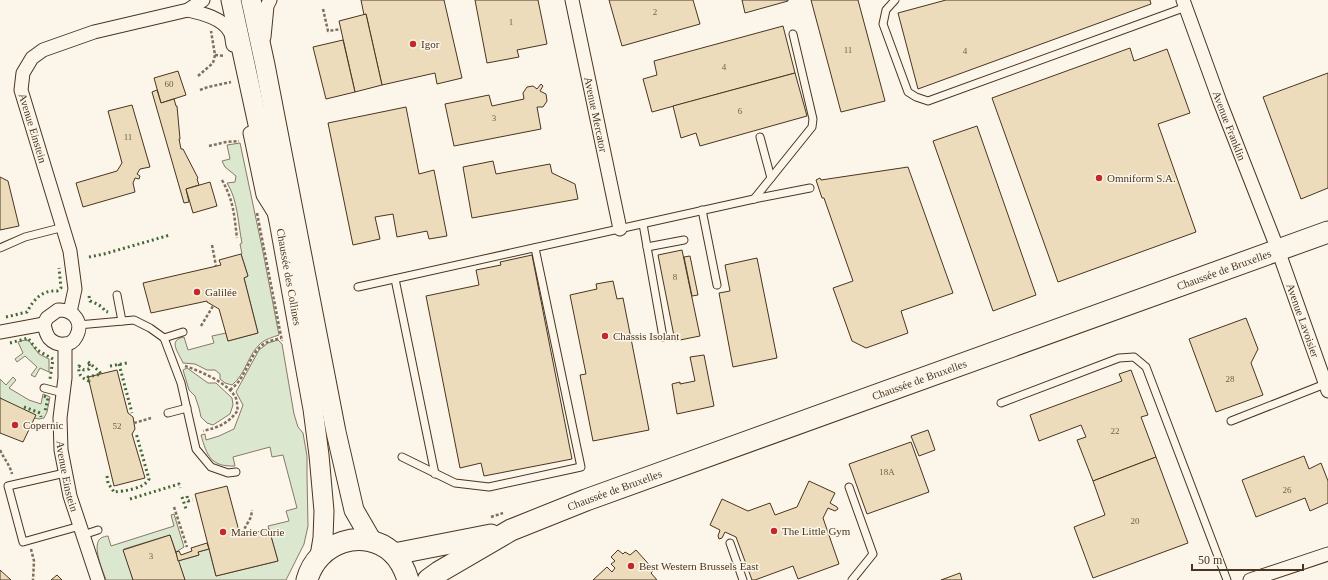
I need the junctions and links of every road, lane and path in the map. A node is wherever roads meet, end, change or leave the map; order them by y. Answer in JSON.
{"nodes":[{"id":1,"x":204,"y":0,"type":"edge"},
{"id":2,"x":231,"y":0,"type":"edge"},
{"id":3,"x":251,"y":0,"type":"edge"},
{"id":4,"x":270,"y":0,"type":"edge"},
{"id":5,"x":572,"y":0,"type":"edge"},
{"id":6,"x":895,"y":0,"type":"edge"},
{"id":7,"x":1185,"y":4,"type":"edge"},
{"id":8,"x":188,"y":10,"type":"junction"},
{"id":9,"x":323,"y":10,"type":"dead end"},
{"id":10,"x":208,"y":14,"type":"junction"},
{"id":11,"x":341,"y":29,"type":"dead end"},
{"id":12,"x":793,"y":34,"type":"dead end"},
{"id":13,"x":225,"y":51,"type":"dead end"},
{"id":14,"x":215,"y":55,"type":"junction"},
{"id":15,"x":226,"y":56,"type":"junction"},
{"id":16,"x":227,"y":62,"type":"dead end"},
{"id":17,"x":265,"y":65,"type":"junction"},
{"id":18,"x":229,"y":74,"type":"dead end"},
{"id":19,"x":198,"y":76,"type":"dead end"},
{"id":20,"x":231,"y":82,"type":"junction"},
{"id":21,"x":200,"y":90,"type":"dead end"},
{"id":22,"x":232,"y":90,"type":"dead end"},
{"id":23,"x":760,"y":137,"type":"dead end"},
{"id":24,"x":243,"y":141,"type":"dead end"},
{"id":25,"x":209,"y":146,"type":"dead end"},
{"id":26,"x":771,"y":178,"type":"junction"},
{"id":27,"x":222,"y":180,"type":"dead end"},
{"id":28,"x":810,"y":188,"type":"dead end"},
{"id":29,"x":754,"y":199,"type":"junction"},
{"id":30,"x":256,"y":208,"type":"dead end"},
{"id":31,"x":702,"y":210,"type":"junction"},
{"id":32,"x":279,"y":221,"type":"junction"},
{"id":33,"x":643,"y":224,"type":"junction"},
{"id":34,"x":64,"y":227,"type":"junction"},
{"id":35,"x":620,"y":228,"type":"junction"},
{"id":36,"x":1328,"y":232,"type":"edge"},
{"id":37,"x":237,"y":238,"type":"dead end"},
{"id":38,"x":684,"y":240,"type":"dead end"},
{"id":39,"x":212,"y":244,"type":"dead end"},
{"id":40,"x":647,"y":247,"type":"junction"},
{"id":41,"x":0,"y":248,"type":"edge"},
{"id":42,"x":535,"y":248,"type":"junction"},
{"id":43,"x":1278,"y":250,"type":"junction"},
{"id":44,"x":216,"y":266,"type":"dead end"},
{"id":45,"x":395,"y":279,"type":"junction"},
{"id":46,"x":717,"y":285,"type":"dead end"},
{"id":47,"x":358,"y":287,"type":"dead end"},
{"id":48,"x":117,"y":295,"type":"dead end"},
{"id":49,"x":213,"y":306,"type":"dead end"},
{"id":50,"x":70,"y":312,"type":"junction"},
{"id":51,"x":122,"y":321,"type":"junction"},
{"id":52,"x":44,"y":324,"type":"junction"},
{"id":53,"x":78,"y":326,"type":"junction"},
{"id":54,"x":201,"y":326,"type":"dead end"},
{"id":55,"x":0,"y":332,"type":"edge"},
{"id":56,"x":183,"y":332,"type":"dead end"},
{"id":57,"x":663,"y":336,"type":"dead end"},
{"id":58,"x":164,"y":338,"type":"junction"},
{"id":59,"x":281,"y":338,"type":"junction"},
{"id":60,"x":65,"y":344,"type":"junction"},
{"id":61,"x":283,"y":345,"type":"dead end"},
{"id":62,"x":175,"y":367,"type":"junction"},
{"id":63,"x":44,"y":388,"type":"dead end"},
{"id":64,"x":1327,"y":388,"type":"edge"},
{"id":65,"x":230,"y":390,"type":"junction"},
{"id":66,"x":63,"y":393,"type":"junction"},
{"id":67,"x":1001,"y":404,"type":"dead end"},
{"id":68,"x":187,"y":408,"type":"junction"},
{"id":69,"x":168,"y":413,"type":"dead end"},
{"id":70,"x":151,"y":418,"type":"dead end"},
{"id":71,"x":1230,"y":421,"type":"dead end"},
{"id":72,"x":134,"y":423,"type":"dead end"},
{"id":73,"x":193,"y":433,"type":"junction"},
{"id":74,"x":0,"y":450,"type":"edge"},
{"id":75,"x":402,"y":457,"type":"dead end"},
{"id":76,"x":236,"y":472,"type":"dead end"},
{"id":77,"x":65,"y":473,"type":"junction"},
{"id":78,"x":435,"y":474,"type":"junction"},
{"id":79,"x":14,"y":485,"type":"junction"},
{"id":80,"x":849,"y":487,"type":"dead end"},
{"id":81,"x":174,"y":507,"type":"dead end"},
{"id":82,"x":252,"y":510,"type":"dead end"},
{"id":83,"x":82,"y":530,"type":"junction"},
{"id":84,"x":98,"y":530,"type":"dead end"},
{"id":85,"x":511,"y":530,"type":"junction"},
{"id":86,"x":242,"y":533,"type":"dead end"},
{"id":87,"x":29,"y":540,"type":"junction"},
{"id":88,"x":372,"y":541,"type":"junction"},
{"id":89,"x":730,"y":543,"type":"dead end"},
{"id":90,"x":187,"y":547,"type":"dead end"},
{"id":91,"x":394,"y":554,"type":"junction"},
{"id":92,"x":1328,"y":554,"type":"edge"},
{"id":93,"x":320,"y":556,"type":"junction"},
{"id":94,"x":33,"y":580,"type":"edge"},
{"id":95,"x":98,"y":580,"type":"edge"},
{"id":96,"x":307,"y":580,"type":"edge"},
{"id":97,"x":408,"y":580,"type":"edge"},
{"id":98,"x":428,"y":580,"type":"edge"},
{"id":99,"x":743,"y":580,"type":"edge"},
{"id":100,"x":852,"y":580,"type":"edge"},
{"id":101,"x":1227,"y":580,"type":"edge"},
{"id":102,"x":1250,"y":580,"type":"edge"}],
"edges":[{"from":1,"to":8,"type":"street","name":"Avenue Einstein"},
{"from":2,"to":32,"type":"main road","name":"Chaussée des Collines"},
{"from":3,"to":17,"type":"main road","name":"Chaussée des Collines"},
{"from":4,"to":17,"type":"street"},
{"from":5,"to":35,"type":"street","name":"Avenue Mercator"},
{"from":6,"to":7,"type":"lane"},
{"from":7,"to":43,"type":"street","name":"Avenue Franklin"},
{"from":8,"to":10,"type":"street","name":"Avenue Einstein"},
{"from":8,"to":34,"type":"street","name":"Avenue Einstein"},
{"from":9,"to":11,"type":"path"},
{"from":10,"to":14,"type":"path"},
{"from":10,"to":32,"type":"street","name":"Avenue Einstein"},
{"from":12,"to":26,"type":"lane"},
{"from":13,"to":15,"type":"path"},
{"from":14,"to":15,"type":"path"},
{"from":14,"to":19,"type":"path"},
{"from":15,"to":16,"type":"path"},
{"from":17,"to":88,"type":"main road","name":"Chaussée des Collines"},
{"from":18,"to":20,"type":"path"},
{"from":20,"to":21,"type":"path"},
{"from":20,"to":22,"type":"path"},
{"from":23,"to":26,"type":"lane"},
{"from":24,"to":25,"type":"path"},
{"from":26,"to":29,"type":"lane"},
{"from":27,"to":37,"type":"path"},
{"from":28,"to":29,"type":"lane"},
{"from":29,"to":31,"type":"lane"},
{"from":30,"to":59,"type":"path"},
{"from":31,"to":33,"type":"lane"},
{"from":31,"to":46,"type":"lane"},
{"from":32,"to":93,"type":"main road","name":"Chaussée des Collines"},
{"from":33,"to":35,"type":"lane"},
{"from":33,"to":40,"type":"lane"},
{"from":34,"to":41,"type":"lane"},
{"from":34,"to":50,"type":"street","name":"Avenue Einstein"},
{"from":35,"to":42,"type":"lane"},
{"from":36,"to":43,"type":"main road","name":"Chaussée de Bruxelles"},
{"from":38,"to":40,"type":"lane"},
{"from":39,"to":44,"type":"path"},
{"from":40,"to":57,"type":"lane"},
{"from":42,"to":45,"type":"lane"},
{"from":42,"to":78,"type":"lane"},
{"from":43,"to":64,"type":"street","name":"Avenue Lavoisier"},
{"from":43,"to":85,"type":"main road","name":"Chaussée de Bruxelles"},
{"from":45,"to":47,"type":"lane"},
{"from":45,"to":78,"type":"lane"},
{"from":48,"to":51,"type":"lane"},
{"from":49,"to":54,"type":"path"},
{"from":50,"to":52,"type":"street"},
{"from":50,"to":53,"type":"street"},
{"from":51,"to":53,"type":"lane"},
{"from":51,"to":58,"type":"lane"},
{"from":52,"to":55,"type":"street"},
{"from":52,"to":60,"type":"street"},
{"from":53,"to":60,"type":"street"},
{"from":56,"to":58,"type":"lane"},
{"from":58,"to":62,"type":"lane"},
{"from":59,"to":61,"type":"path"},
{"from":59,"to":65,"type":"path"},
{"from":60,"to":66,"type":"street","name":"Avenue Einstein"},
{"from":62,"to":65,"type":"path"},
{"from":62,"to":68,"type":"lane"},
{"from":63,"to":66,"type":"lane"},
{"from":64,"to":71,"type":"lane"},
{"from":65,"to":73,"type":"path"},
{"from":66,"to":77,"type":"street","name":"Avenue Einstein"},
{"from":67,"to":101,"type":"lane"},
{"from":68,"to":69,"type":"lane"},
{"from":68,"to":73,"type":"lane"},
{"from":70,"to":72,"type":"path"},
{"from":73,"to":76,"type":"lane"},
{"from":74,"to":79,"type":"path"},
{"from":75,"to":78,"type":"lane"},
{"from":77,"to":79,"type":"lane"},
{"from":77,"to":83,"type":"street","name":"Avenue Einstein"},
{"from":79,"to":87,"type":"lane"},
{"from":80,"to":100,"type":"lane"},
{"from":81,"to":90,"type":"path"},
{"from":82,"to":86,"type":"path"},
{"from":83,"to":84,"type":"lane"},
{"from":83,"to":87,"type":"lane"},
{"from":83,"to":95,"type":"street","name":"Avenue Einstein"},
{"from":85,"to":91,"type":"main road","name":"Chaussée de Bruxelles"},
{"from":85,"to":98,"type":"main road","name":"Chaussée de Bruxelles"},
{"from":87,"to":94,"type":"path"},
{"from":88,"to":91,"type":"main road"},
{"from":88,"to":93,"type":"main road"},
{"from":89,"to":99,"type":"lane"},
{"from":91,"to":97,"type":"main road"},
{"from":92,"to":102,"type":"street"},
{"from":93,"to":96,"type":"main road"}]}
